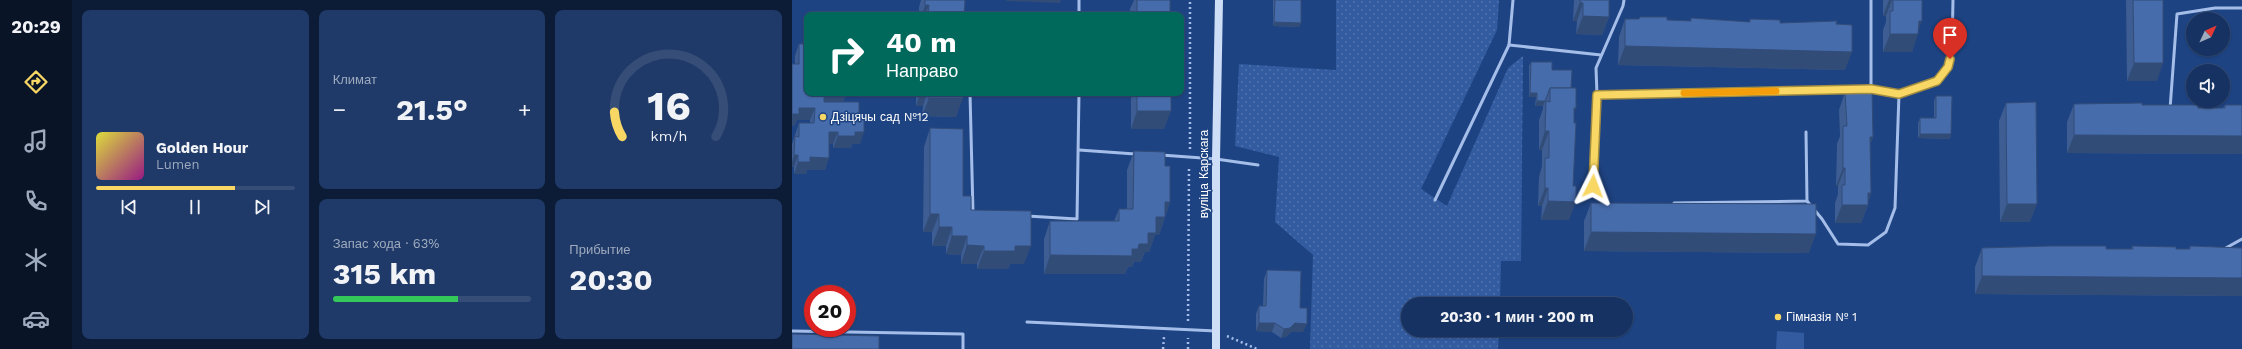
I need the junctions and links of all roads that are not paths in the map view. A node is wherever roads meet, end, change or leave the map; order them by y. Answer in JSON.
{"nodes":[{"id":1,"x":1079,"y":0,"type":"edge"},
{"id":2,"x":1219,"y":0,"type":"edge"},
{"id":3,"x":1513,"y":0,"type":"edge"},
{"id":4,"x":1624,"y":0,"type":"edge"},
{"id":5,"x":1871,"y":0,"type":"edge"},
{"id":6,"x":1953,"y":0,"type":"edge"},
{"id":7,"x":2242,"y":8,"type":"edge"},
{"id":8,"x":1079,"y":12,"type":"edge"},
{"id":9,"x":1509,"y":45,"type":"junction"},
{"id":10,"x":1601,"y":55,"type":"junction"},
{"id":11,"x":1871,"y":89,"type":"junction"},
{"id":12,"x":1899,"y":94,"type":"junction"},
{"id":13,"x":1597,"y":95,"type":"junction"},
{"id":14,"x":970,"y":96,"type":"edge"},
{"id":15,"x":1079,"y":96,"type":"edge"},
{"id":16,"x":2164,"y":110,"type":"edge"},
{"id":17,"x":2170,"y":110,"type":"junction"},
{"id":18,"x":2177,"y":111,"type":"edge"},
{"id":19,"x":1806,"y":132,"type":"dead end"},
{"id":20,"x":1079,"y":150,"type":"junction"},
{"id":21,"x":1142,"y":154,"type":"edge"},
{"id":22,"x":1158,"y":155,"type":"edge"},
{"id":23,"x":1216,"y":159,"type":"junction"},
{"id":24,"x":1258,"y":165,"type":"dead end"},
{"id":25,"x":1593,"y":186,"type":"dead end"},
{"id":26,"x":1434,"y":200,"type":"dead end"},
{"id":27,"x":1806,"y":201,"type":"junction"},
{"id":28,"x":1672,"y":203,"type":"edge"},
{"id":29,"x":980,"y":214,"type":"edge"},
{"id":30,"x":1025,"y":216,"type":"edge"},
{"id":31,"x":2242,"y":239,"type":"edge"},
{"id":32,"x":2221,"y":251,"type":"edge"},
{"id":33,"x":1027,"y":322,"type":"dead end"},
{"id":34,"x":792,"y":331,"type":"edge"},
{"id":35,"x":1216,"y":331,"type":"junction"},
{"id":36,"x":963,"y":349,"type":"edge"},
{"id":37,"x":1216,"y":349,"type":"edge"}],
"edges":[{"from":1,"to":8,"type":"lane"},
{"from":2,"to":23,"type":"street","name":"вуліца Карскага"},
{"from":3,"to":9,"type":"lane"},
{"from":4,"to":10,"type":"lane"},
{"from":5,"to":11,"type":"lane"},
{"from":6,"to":12,"type":"lane"},
{"from":7,"to":17,"type":"lane"},
{"from":9,"to":10,"type":"lane"},
{"from":9,"to":26,"type":"lane"},
{"from":10,"to":13,"type":"lane"},
{"from":11,"to":12,"type":"lane"},
{"from":11,"to":13,"type":"lane"},
{"from":12,"to":27,"type":"lane"},
{"from":13,"to":25,"type":"lane"},
{"from":14,"to":29,"type":"lane"},
{"from":15,"to":20,"type":"lane"},
{"from":16,"to":17,"type":"lane"},
{"from":17,"to":18,"type":"lane"},
{"from":19,"to":27,"type":"lane"},
{"from":20,"to":21,"type":"lane"},
{"from":20,"to":30,"type":"lane"},
{"from":22,"to":23,"type":"lane"},
{"from":23,"to":24,"type":"lane"},
{"from":23,"to":35,"type":"street","name":"вуліца Карскага"},
{"from":27,"to":28,"type":"lane"},
{"from":31,"to":32,"type":"lane"},
{"from":33,"to":35,"type":"lane"},
{"from":34,"to":36,"type":"lane"},
{"from":35,"to":37,"type":"street","name":"вуліца Карскага"}]}
